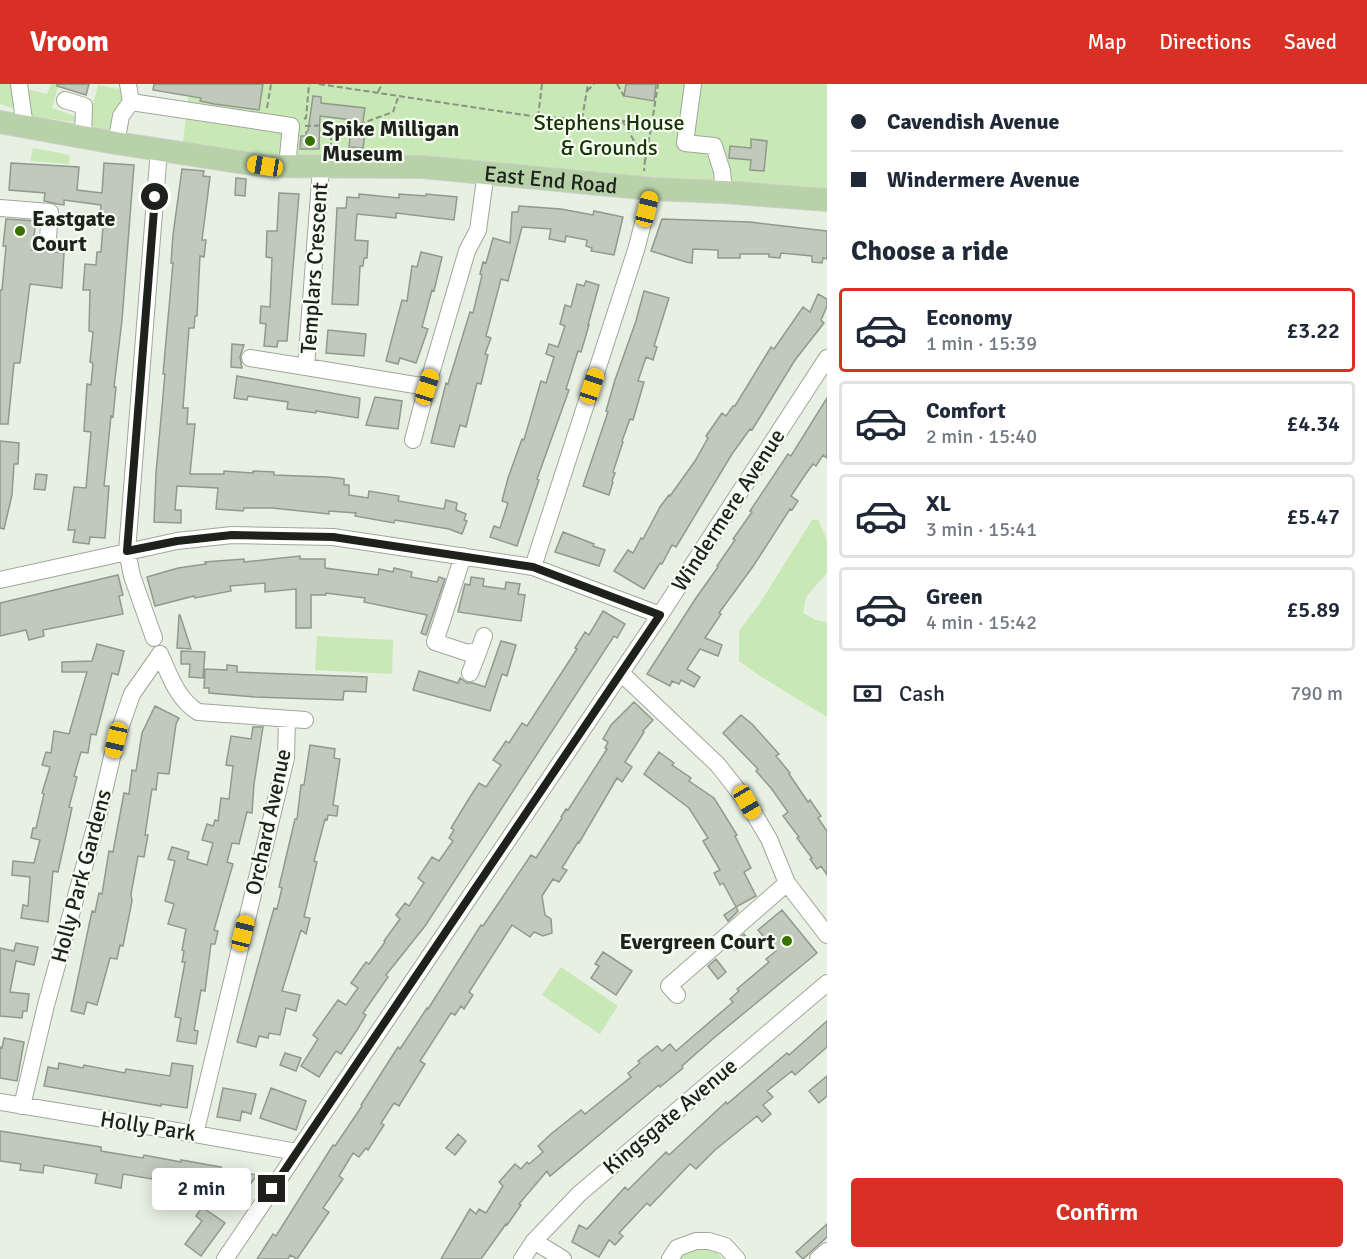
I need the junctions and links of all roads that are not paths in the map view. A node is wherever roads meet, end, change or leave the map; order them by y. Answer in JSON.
{"nodes":[{"id":1,"x":19,"y":84,"type":"edge"},
{"id":2,"x":128,"y":84,"type":"edge"},
{"id":3,"x":693,"y":84,"type":"edge"},
{"id":4,"x":65,"y":100,"type":"dead end"},
{"id":5,"x":131,"y":102,"type":"junction"},
{"id":6,"x":0,"y":122,"type":"edge"},
{"id":7,"x":25,"y":127,"type":"junction"},
{"id":8,"x":82,"y":138,"type":"junction"},
{"id":9,"x":116,"y":144,"type":"junction"},
{"id":10,"x":159,"y":150,"type":"junction"},
{"id":11,"x":287,"y":166,"type":"junction"},
{"id":12,"x":326,"y":168,"type":"junction"},
{"id":13,"x":486,"y":172,"type":"junction"},
{"id":14,"x":647,"y":189,"type":"junction"},
{"id":15,"x":724,"y":192,"type":"junction"},
{"id":16,"x":827,"y":200,"type":"edge"},
{"id":17,"x":0,"y":208,"type":"edge"},
{"id":18,"x":48,"y":238,"type":"dead end"},
{"id":19,"x":250,"y":358,"type":"dead end"},
{"id":20,"x":827,"y":358,"type":"edge"},
{"id":21,"x":306,"y":367,"type":"junction"},
{"id":22,"x":427,"y":387,"type":"junction"},
{"id":23,"x":413,"y":440,"type":"dead end"},
{"id":24,"x":127,"y":551,"type":"junction"},
{"id":25,"x":463,"y":556,"type":"junction"},
{"id":26,"x":533,"y":567,"type":"junction"},
{"id":27,"x":0,"y":580,"type":"edge"},
{"id":28,"x":660,"y":615,"type":"junction"},
{"id":29,"x":157,"y":646,"type":"junction"},
{"id":30,"x":470,"y":673,"type":"dead end"},
{"id":31,"x":621,"y":673,"type":"junction"},
{"id":32,"x":287,"y":719,"type":"junction"},
{"id":33,"x":305,"y":720,"type":"dead end"},
{"id":34,"x":787,"y":882,"type":"junction"},
{"id":35,"x":827,"y":935,"type":"edge"},
{"id":36,"x":827,"y":983,"type":"edge"},
{"id":37,"x":676,"y":995,"type":"dead end"},
{"id":38,"x":0,"y":1102,"type":"edge"},
{"id":39,"x":22,"y":1106,"type":"junction"},
{"id":40,"x":195,"y":1134,"type":"junction"},
{"id":41,"x":297,"y":1152,"type":"junction"},
{"id":42,"x":534,"y":1241,"type":"junction"},
{"id":43,"x":827,"y":1251,"type":"edge"},
{"id":44,"x":225,"y":1259,"type":"edge"},
{"id":45,"x":522,"y":1259,"type":"edge"},
{"id":46,"x":563,"y":1259,"type":"edge"},
{"id":47,"x":670,"y":1259,"type":"edge"},
{"id":48,"x":738,"y":1259,"type":"edge"},
{"id":49,"x":818,"y":1259,"type":"edge"}],
"edges":[{"from":1,"to":7,"type":"street"},
{"from":2,"to":5,"type":"street"},
{"from":3,"to":15,"type":"street"},
{"from":4,"to":8,"type":"street"},
{"from":5,"to":9,"type":"street"},
{"from":5,"to":11,"type":"street"},
{"from":6,"to":7,"type":"main road","name":"East End Road"},
{"from":7,"to":8,"type":"main road","name":"East End Road"},
{"from":8,"to":9,"type":"main road","name":"East End Road"},
{"from":9,"to":10,"type":"main road","name":"East End Road"},
{"from":10,"to":11,"type":"main road","name":"East End Road"},
{"from":10,"to":24,"type":"street"},
{"from":11,"to":12,"type":"main road","name":"East End Road"},
{"from":12,"to":13,"type":"main road","name":"East End Road"},
{"from":12,"to":21,"type":"street","name":"Templars Crescent"},
{"from":13,"to":14,"type":"main road","name":"East End Road"},
{"from":13,"to":22,"type":"street"},
{"from":14,"to":15,"type":"main road","name":"East End Road"},
{"from":14,"to":26,"type":"street"},
{"from":15,"to":16,"type":"main road","name":"East End Road"},
{"from":17,"to":18,"type":"street"},
{"from":19,"to":21,"type":"street","name":"Templars Crescent"},
{"from":20,"to":28,"type":"street","name":"Windermere Avenue"},
{"from":21,"to":22,"type":"street","name":"Templars Crescent"},
{"from":22,"to":23,"type":"street"},
{"from":24,"to":25,"type":"street"},
{"from":24,"to":27,"type":"street"},
{"from":24,"to":29,"type":"street"},
{"from":25,"to":26,"type":"street"},
{"from":25,"to":30,"type":"street"},
{"from":26,"to":28,"type":"street"},
{"from":28,"to":31,"type":"street","name":"Windermere Avenue"},
{"from":29,"to":32,"type":"street"},
{"from":29,"to":39,"type":"street","name":"Holly Park Gardens"},
{"from":31,"to":34,"type":"street"},
{"from":31,"to":41,"type":"street","name":"Windermere Avenue"},
{"from":32,"to":33,"type":"street"},
{"from":32,"to":40,"type":"street","name":"Orchard Avenue"},
{"from":34,"to":35,"type":"street"},
{"from":34,"to":37,"type":"street"},
{"from":36,"to":42,"type":"street","name":"Kingsgate Avenue"},
{"from":38,"to":39,"type":"street","name":"Holly Park"},
{"from":39,"to":40,"type":"street","name":"Holly Park"},
{"from":40,"to":41,"type":"street","name":"Holly Park"},
{"from":41,"to":44,"type":"street","name":"Windermere Avenue"},
{"from":42,"to":45,"type":"street","name":"Kingsgate Avenue"},
{"from":42,"to":46,"type":"street"},
{"from":43,"to":49,"type":"street"},
{"from":47,"to":48,"type":"street"}]}
